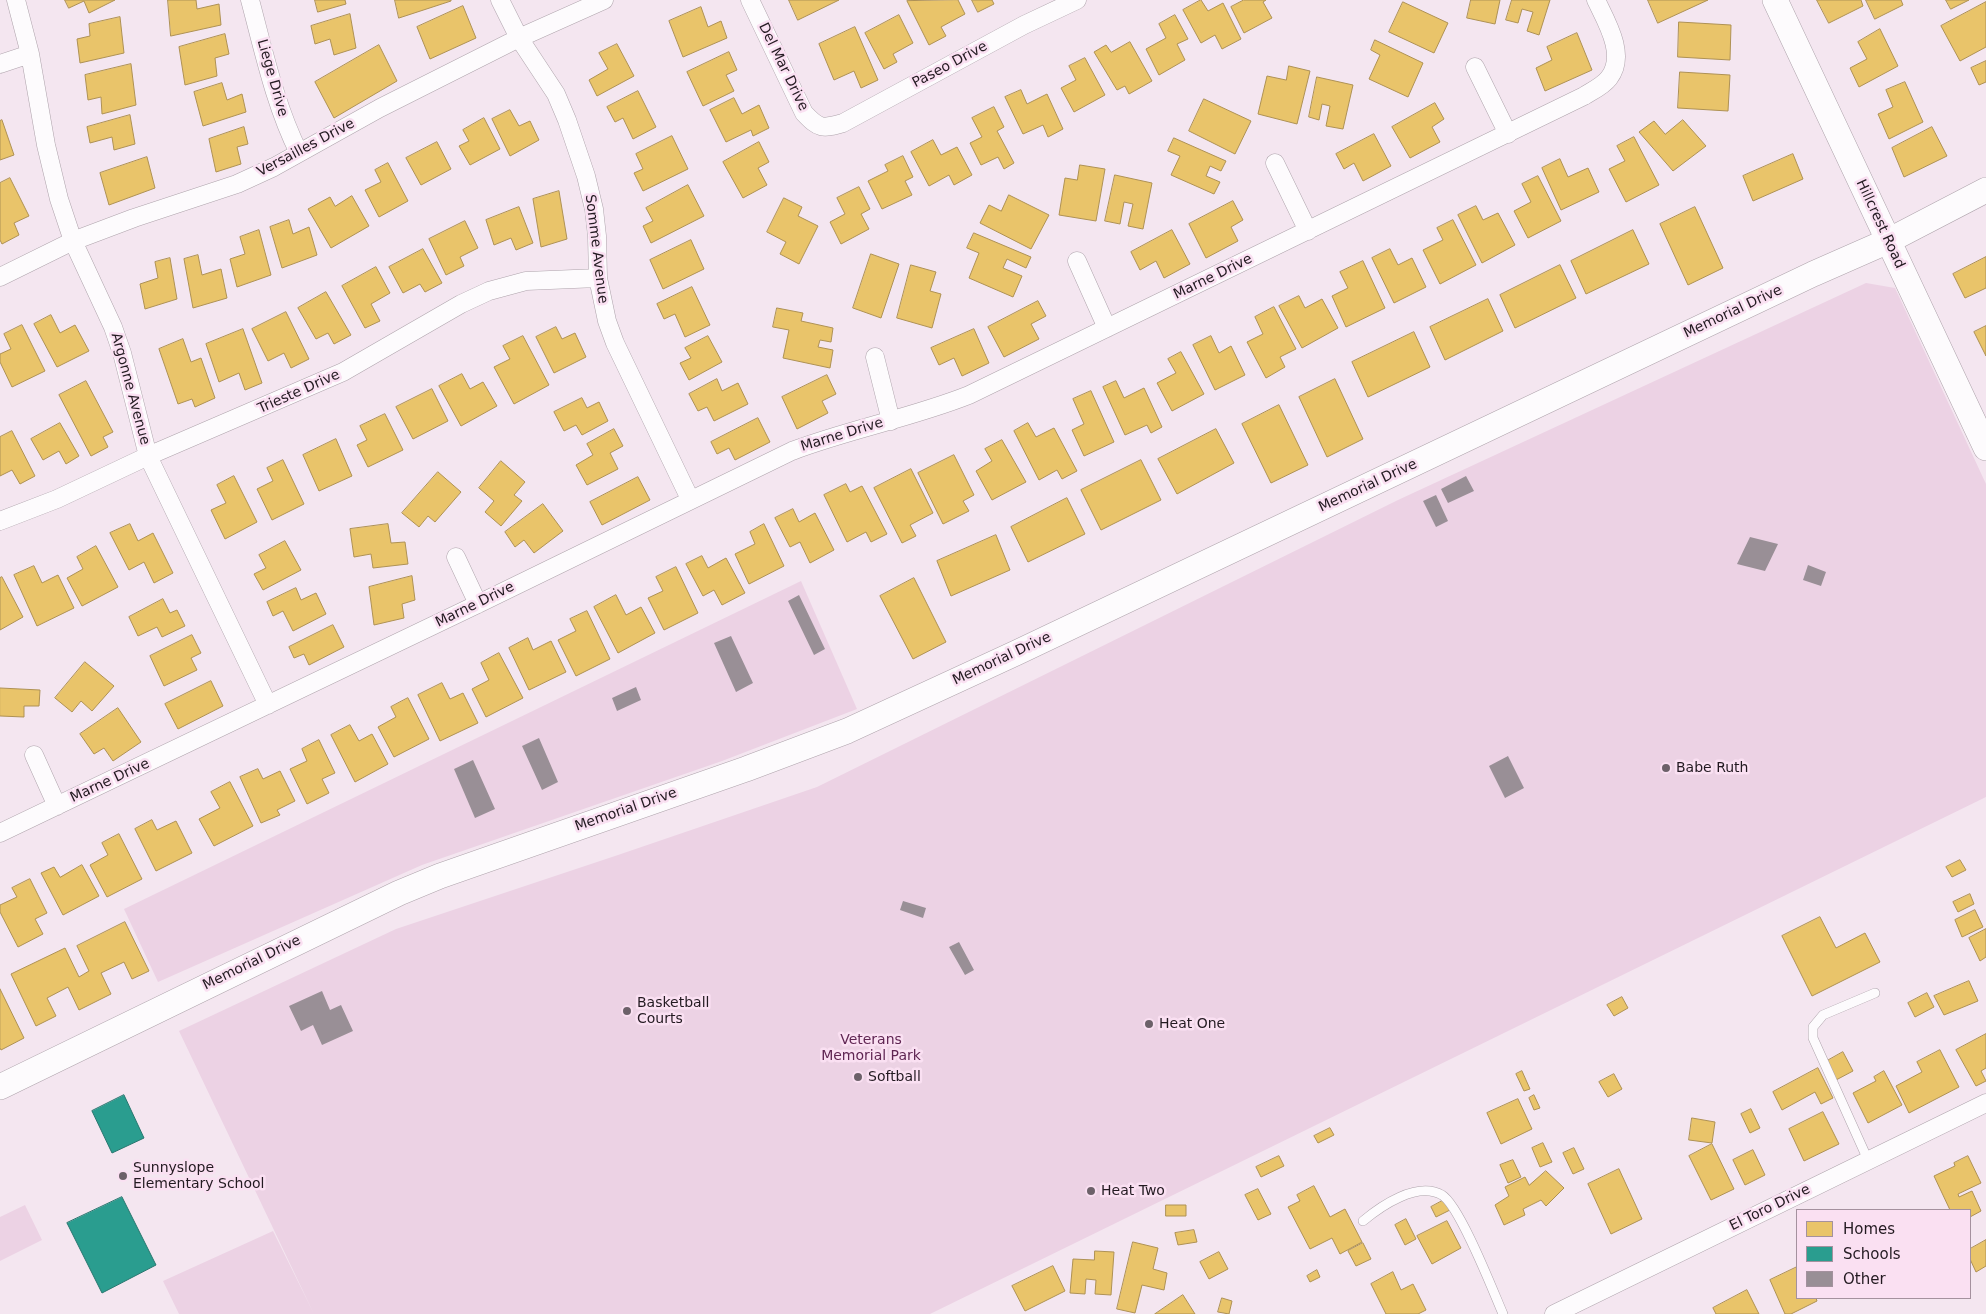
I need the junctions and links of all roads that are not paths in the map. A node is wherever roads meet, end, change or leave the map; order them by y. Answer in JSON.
{"nodes":[{"id":1,"x":16,"y":0,"type":"edge"},
{"id":2,"x":250,"y":0,"type":"edge"},
{"id":3,"x":500,"y":0,"type":"edge"},
{"id":4,"x":604,"y":0,"type":"edge"},
{"id":5,"x":750,"y":0,"type":"edge"},
{"id":6,"x":1078,"y":0,"type":"edge"},
{"id":7,"x":1596,"y":0,"type":"edge"},
{"id":8,"x":1775,"y":0,"type":"edge"},
{"id":9,"x":519,"y":38,"type":"junction"},
{"id":10,"x":30,"y":54,"type":"junction"},
{"id":11,"x":0,"y":64,"type":"edge"},
{"id":12,"x":1475,"y":67,"type":"dead end"},
{"id":13,"x":822,"y":127,"type":"joint"},
{"id":14,"x":1508,"y":134,"type":"junction"},
{"id":15,"x":299,"y":153,"type":"junction"},
{"id":16,"x":1275,"y":163,"type":"dead end"},
{"id":17,"x":1986,"y":190,"type":"edge"},
{"id":18,"x":1308,"y":231,"type":"junction"},
{"id":19,"x":73,"y":241,"type":"junction"},
{"id":20,"x":1888,"y":241,"type":"junction"},
{"id":21,"x":1077,"y":261,"type":"dead end"},
{"id":22,"x":0,"y":277,"type":"edge"},
{"id":23,"x":598,"y":278,"type":"junction"},
{"id":24,"x":1107,"y":328,"type":"junction"},
{"id":25,"x":875,"y":357,"type":"dead end"},
{"id":26,"x":890,"y":421,"type":"junction"},
{"id":27,"x":1986,"y":448,"type":"edge"},
{"id":28,"x":148,"y":456,"type":"junction"},
{"id":29,"x":690,"y":499,"type":"junction"},
{"id":30,"x":0,"y":521,"type":"edge"},
{"id":31,"x":456,"y":557,"type":"dead end"},
{"id":32,"x":478,"y":604,"type":"junction"},
{"id":33,"x":268,"y":706,"type":"junction"},
{"id":34,"x":34,"y":755,"type":"dead end"},
{"id":35,"x":57,"y":806,"type":"junction"},
{"id":36,"x":0,"y":833,"type":"edge"},
{"id":37,"x":1874,"y":993,"type":"dead end"},
{"id":38,"x":0,"y":1087,"type":"edge"},
{"id":39,"x":1986,"y":1103,"type":"edge"},
{"id":40,"x":1868,"y":1160,"type":"junction"},
{"id":41,"x":1363,"y":1221,"type":"dead end"},
{"id":42,"x":1503,"y":1314,"type":"edge"},
{"id":43,"x":1554,"y":1314,"type":"edge"}],
"edges":[{"from":1,"to":10,"type":"street","name":"Argonne Avenue"},
{"from":2,"to":15,"type":"street","name":"Liege Drive"},
{"from":3,"to":9,"type":"street","name":"Somme Avenue"},
{"from":4,"to":9,"type":"street","name":"Versailles Drive"},
{"from":5,"to":13,"type":"street","name":"Del Mar Drive"},
{"from":6,"to":13,"type":"street","name":"Paseo Drive"},
{"from":7,"to":14,"type":"street","name":"Marne Drive"},
{"from":8,"to":20,"type":"street","name":"Hillcrest Road"},
{"from":9,"to":15,"type":"street","name":"Versailles Drive"},
{"from":9,"to":23,"type":"street","name":"Somme Avenue"},
{"from":10,"to":11,"type":"street"},
{"from":10,"to":19,"type":"street","name":"Argonne Avenue"},
{"from":12,"to":14,"type":"street"},
{"from":14,"to":18,"type":"street","name":"Marne Drive"},
{"from":15,"to":19,"type":"street","name":"Versailles Drive"},
{"from":16,"to":18,"type":"street"},
{"from":17,"to":20,"type":"street","name":"Memorial Drive"},
{"from":18,"to":24,"type":"street","name":"Marne Drive"},
{"from":19,"to":22,"type":"street","name":"Versailles Drive"},
{"from":19,"to":28,"type":"street","name":"Argonne Avenue"},
{"from":20,"to":27,"type":"street","name":"Hillcrest Road"},
{"from":20,"to":38,"type":"street","name":"Memorial Drive"},
{"from":21,"to":24,"type":"street"},
{"from":23,"to":28,"type":"street","name":"Trieste Drive"},
{"from":23,"to":29,"type":"street","name":"Somme Avenue"},
{"from":24,"to":26,"type":"street","name":"Marne Drive"},
{"from":25,"to":26,"type":"street"},
{"from":26,"to":29,"type":"street","name":"Marne Drive"},
{"from":28,"to":30,"type":"street","name":"Trieste Drive"},
{"from":28,"to":33,"type":"street","name":"Argonne Avenue"},
{"from":29,"to":32,"type":"street","name":"Marne Drive"},
{"from":31,"to":32,"type":"street"},
{"from":32,"to":33,"type":"street","name":"Marne Drive"},
{"from":33,"to":35,"type":"street","name":"Marne Drive"},
{"from":34,"to":35,"type":"street"},
{"from":35,"to":36,"type":"street","name":"Marne Drive"},
{"from":37,"to":40,"type":"lane"},
{"from":39,"to":40,"type":"street","name":"El Toro Drive"},
{"from":40,"to":43,"type":"street","name":"El Toro Drive"},
{"from":41,"to":42,"type":"lane"}]}
